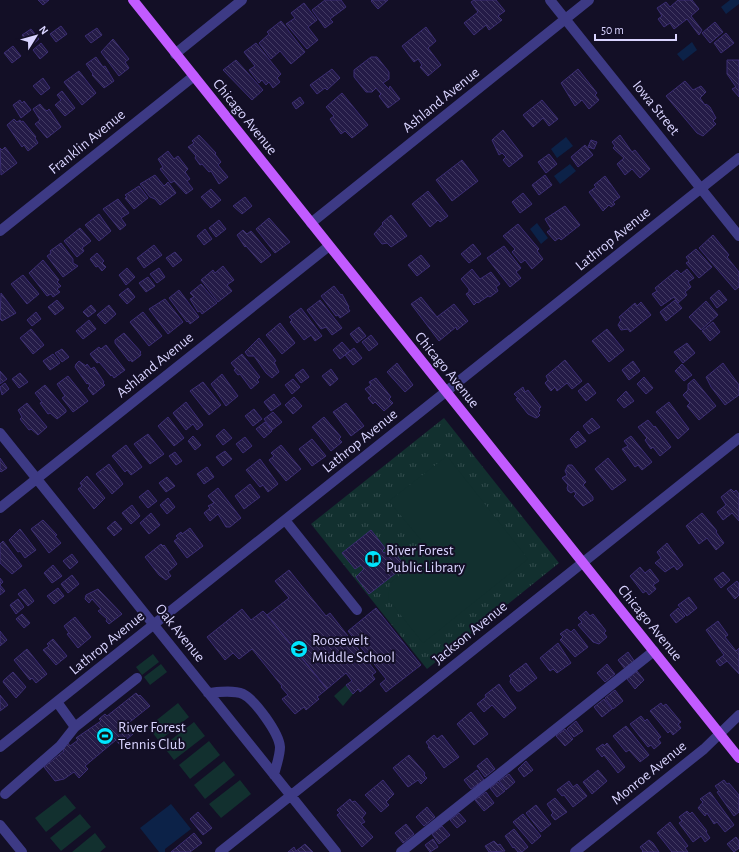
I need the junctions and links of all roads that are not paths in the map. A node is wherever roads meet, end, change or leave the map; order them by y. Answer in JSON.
{"nodes":[{"id":1,"x":133,"y":0,"type":"edge"},
{"id":2,"x":242,"y":0,"type":"edge"},
{"id":3,"x":550,"y":0,"type":"edge"},
{"id":4,"x":589,"y":0,"type":"edge"},
{"id":5,"x":566,"y":19,"type":"junction"},
{"id":6,"x":175,"y":54,"type":"junction"},
{"id":7,"x":194,"y":76,"type":"junction"},
{"id":8,"x":739,"y":158,"type":"edge"},
{"id":9,"x":701,"y":188,"type":"junction"},
{"id":10,"x":311,"y":223,"type":"junction"},
{"id":11,"x":0,"y":231,"type":"edge"},
{"id":12,"x":739,"y":236,"type":"edge"},
{"id":13,"x":329,"y":246,"type":"junction"},
{"id":14,"x":446,"y":392,"type":"junction"},
{"id":15,"x":0,"y":433,"type":"edge"},
{"id":16,"x":739,"y":438,"type":"edge"},
{"id":17,"x":37,"y":479,"type":"junction"},
{"id":18,"x":0,"y":508,"type":"edge"},
{"id":19,"x":285,"y":520,"type":"junction"},
{"id":20,"x":583,"y":562,"type":"junction"},
{"id":21,"x":357,"y":610,"type":"dead end"},
{"id":22,"x":154,"y":625,"type":"junction"},
{"id":23,"x":654,"y":651,"type":"junction"},
{"id":24,"x":137,"y":678,"type":"dead end"},
{"id":25,"x":208,"y":692,"type":"junction"},
{"id":26,"x":57,"y":702,"type":"junction"},
{"id":27,"x":739,"y":715,"type":"edge"},
{"id":28,"x":75,"y":727,"type":"junction"},
{"id":29,"x":719,"y":734,"type":"junction"},
{"id":30,"x":0,"y":747,"type":"edge"},
{"id":31,"x":739,"y":758,"type":"edge"},
{"id":32,"x":274,"y":774,"type":"junction"},
{"id":33,"x":5,"y":794,"type":"dead end"},
{"id":34,"x":291,"y":795,"type":"junction"},
{"id":35,"x":0,"y":825,"type":"edge"},
{"id":36,"x":22,"y":852,"type":"edge"},
{"id":37,"x":220,"y":852,"type":"edge"},
{"id":38,"x":336,"y":852,"type":"edge"},
{"id":39,"x":401,"y":852,"type":"edge"},
{"id":40,"x":575,"y":852,"type":"edge"}],
"edges":[{"from":1,"to":6,"type":"main road","name":"Chicago Avenue"},
{"from":2,"to":6,"type":"street"},
{"from":3,"to":5,"type":"street","name":"Iowa Street"},
{"from":4,"to":5,"type":"street","name":"Ashland Avenue"},
{"from":5,"to":9,"type":"street","name":"Iowa Street"},
{"from":5,"to":10,"type":"street","name":"Ashland Avenue"},
{"from":6,"to":7,"type":"main road","name":"Chicago Avenue"},
{"from":7,"to":10,"type":"main road","name":"Chicago Avenue"},
{"from":7,"to":11,"type":"street","name":"Franklin Avenue"},
{"from":8,"to":9,"type":"street","name":"Lathrop Avenue"},
{"from":9,"to":12,"type":"street","name":"Iowa Street"},
{"from":9,"to":14,"type":"street","name":"Lathrop Avenue"},
{"from":10,"to":13,"type":"main road","name":"Chicago Avenue"},
{"from":13,"to":14,"type":"main road","name":"Chicago Avenue"},
{"from":13,"to":17,"type":"street","name":"Ashland Avenue"},
{"from":14,"to":19,"type":"street","name":"Lathrop Avenue"},
{"from":14,"to":20,"type":"main road","name":"Chicago Avenue"},
{"from":15,"to":17,"type":"street","name":"Oak Avenue"},
{"from":16,"to":20,"type":"street","name":"Jackson Avenue"},
{"from":17,"to":18,"type":"street","name":"Ashland Avenue"},
{"from":17,"to":22,"type":"street","name":"Oak Avenue"},
{"from":19,"to":21,"type":"street"},
{"from":19,"to":22,"type":"street","name":"Lathrop Avenue"},
{"from":20,"to":23,"type":"main road","name":"Chicago Avenue"},
{"from":20,"to":34,"type":"street","name":"Jackson Avenue"},
{"from":22,"to":25,"type":"street","name":"Oak Avenue"},
{"from":22,"to":26,"type":"street","name":"Lathrop Avenue"},
{"from":23,"to":29,"type":"main road","name":"Chicago Avenue"},
{"from":23,"to":39,"type":"street"},
{"from":24,"to":28,"type":"street"},
{"from":25,"to":32,"type":"street","name":"Oak Avenue"},
{"from":25,"to":32,"type":"street"},
{"from":26,"to":28,"type":"street"},
{"from":26,"to":30,"type":"street","name":"Lathrop Avenue"},
{"from":27,"to":29,"type":"street","name":"Monroe Avenue"},
{"from":28,"to":33,"type":"street"},
{"from":29,"to":31,"type":"main road","name":"Chicago Avenue"},
{"from":29,"to":40,"type":"street","name":"Monroe Avenue"},
{"from":32,"to":34,"type":"street","name":"Oak Avenue"},
{"from":34,"to":37,"type":"street","name":"Jackson Avenue"},
{"from":34,"to":38,"type":"street","name":"Oak Avenue"},
{"from":35,"to":36,"type":"street"}]}
